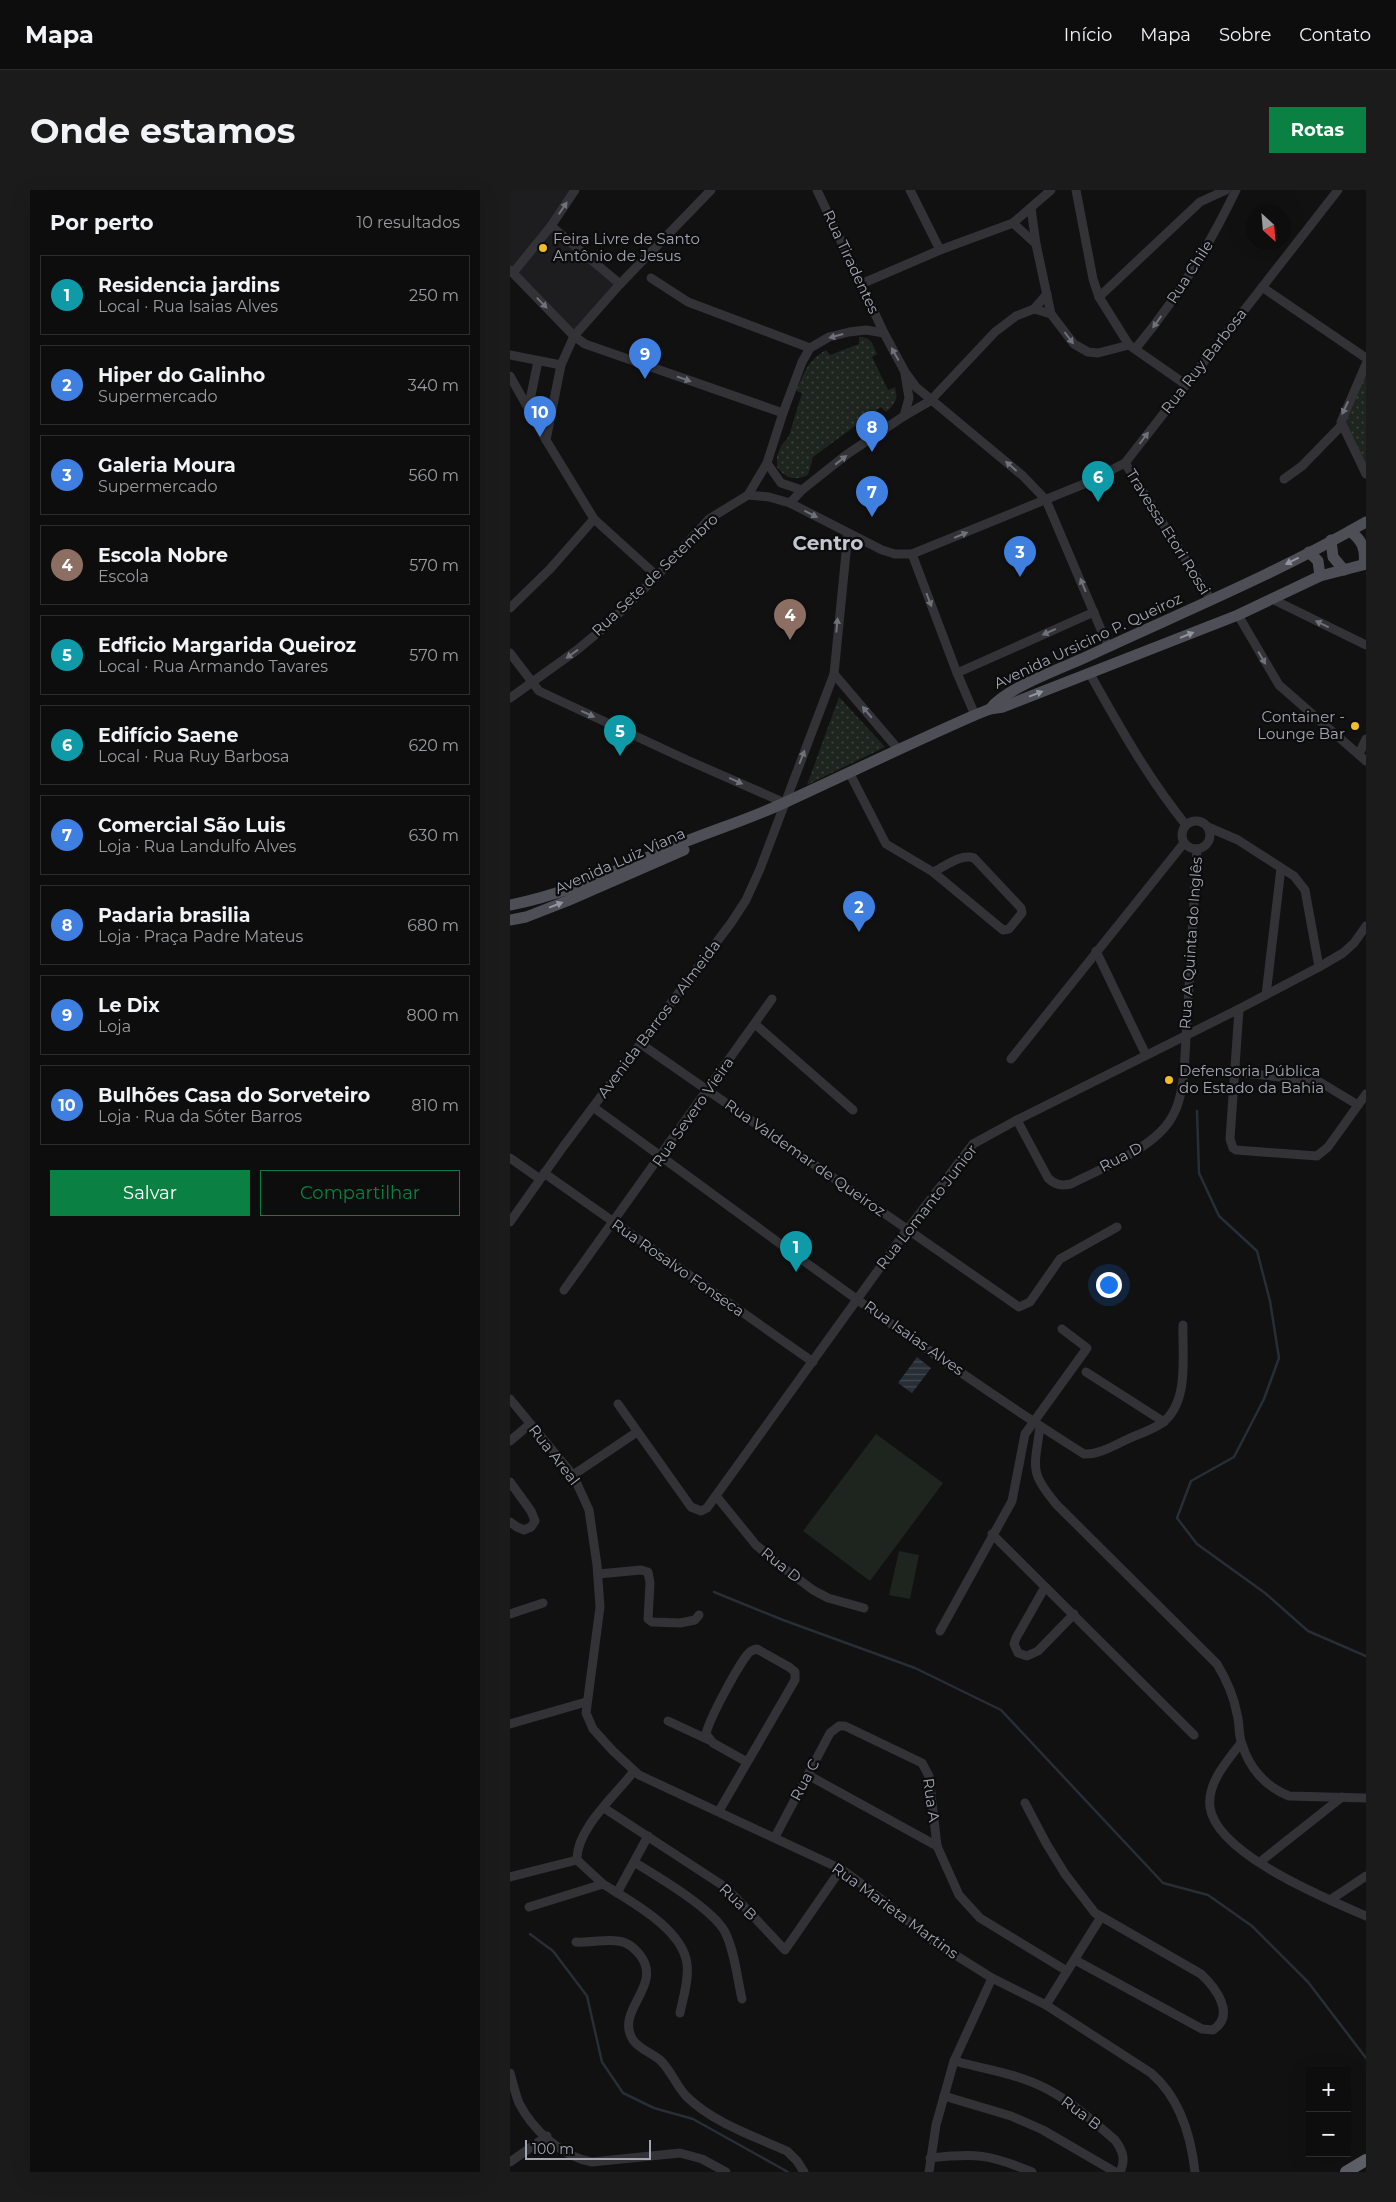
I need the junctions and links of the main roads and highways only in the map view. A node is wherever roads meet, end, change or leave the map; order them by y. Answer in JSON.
{"nodes":[{"id":1,"x":1366,"y":522,"type":"edge"},
{"id":2,"x":1350,"y":531,"type":"junction"},
{"id":3,"x":1332,"y":540,"type":"junction"},
{"id":4,"x":1309,"y":552,"type":"junction"},
{"id":5,"x":1357,"y":566,"type":"edge"},
{"id":6,"x":1320,"y":576,"type":"junction"},
{"id":7,"x":990,"y":709,"type":"junction"},
{"id":8,"x":740,"y":822,"type":"junction"},
{"id":9,"x":523,"y":902,"type":"junction"},
{"id":10,"x":510,"y":905,"type":"edge"},
{"id":11,"x":526,"y":917,"type":"junction"},
{"id":12,"x":510,"y":920,"type":"edge"},
{"id":13,"x":1366,"y":2160,"type":"edge"},
{"id":14,"x":1346,"y":2172,"type":"edge"}],
"edges":[{"from":1,"to":2,"type":"main road","name":"Avenida Ursicino P. Queiroz"},
{"from":2,"to":3,"type":"main road","name":"Avenida Ursicino P. Queiroz"},
{"from":2,"to":5,"type":"main road"},
{"from":3,"to":4,"type":"main road","name":"Avenida Ursicino P. Queiroz"},
{"from":3,"to":5,"type":"main road"},
{"from":4,"to":6,"type":"main road"},
{"from":4,"to":7,"type":"main road","name":"Avenida Ursicino P. Queiroz","one_way":true},
{"from":5,"to":6,"type":"main road","name":"Avenida Ursicino P. Queiroz"},
{"from":7,"to":6,"type":"main road","name":"Avenida Ursicino P. Queiroz","one_way":true},
{"from":7,"to":8,"type":"main road","name":"Avenida Luiz Viana"},
{"from":8,"to":9,"type":"main road","name":"Avenida Luiz Viana"},
{"from":11,"to":8,"type":"main road","name":"Avenida Luiz Viana","one_way":true},
{"from":9,"to":10,"type":"main road","name":"Avenida Luiz Viana"},
{"from":9,"to":11,"type":"main road"},
{"from":11,"to":12,"type":"main road","name":"Avenida Luiz Viana"},
{"from":13,"to":14,"type":"highway"}]}
